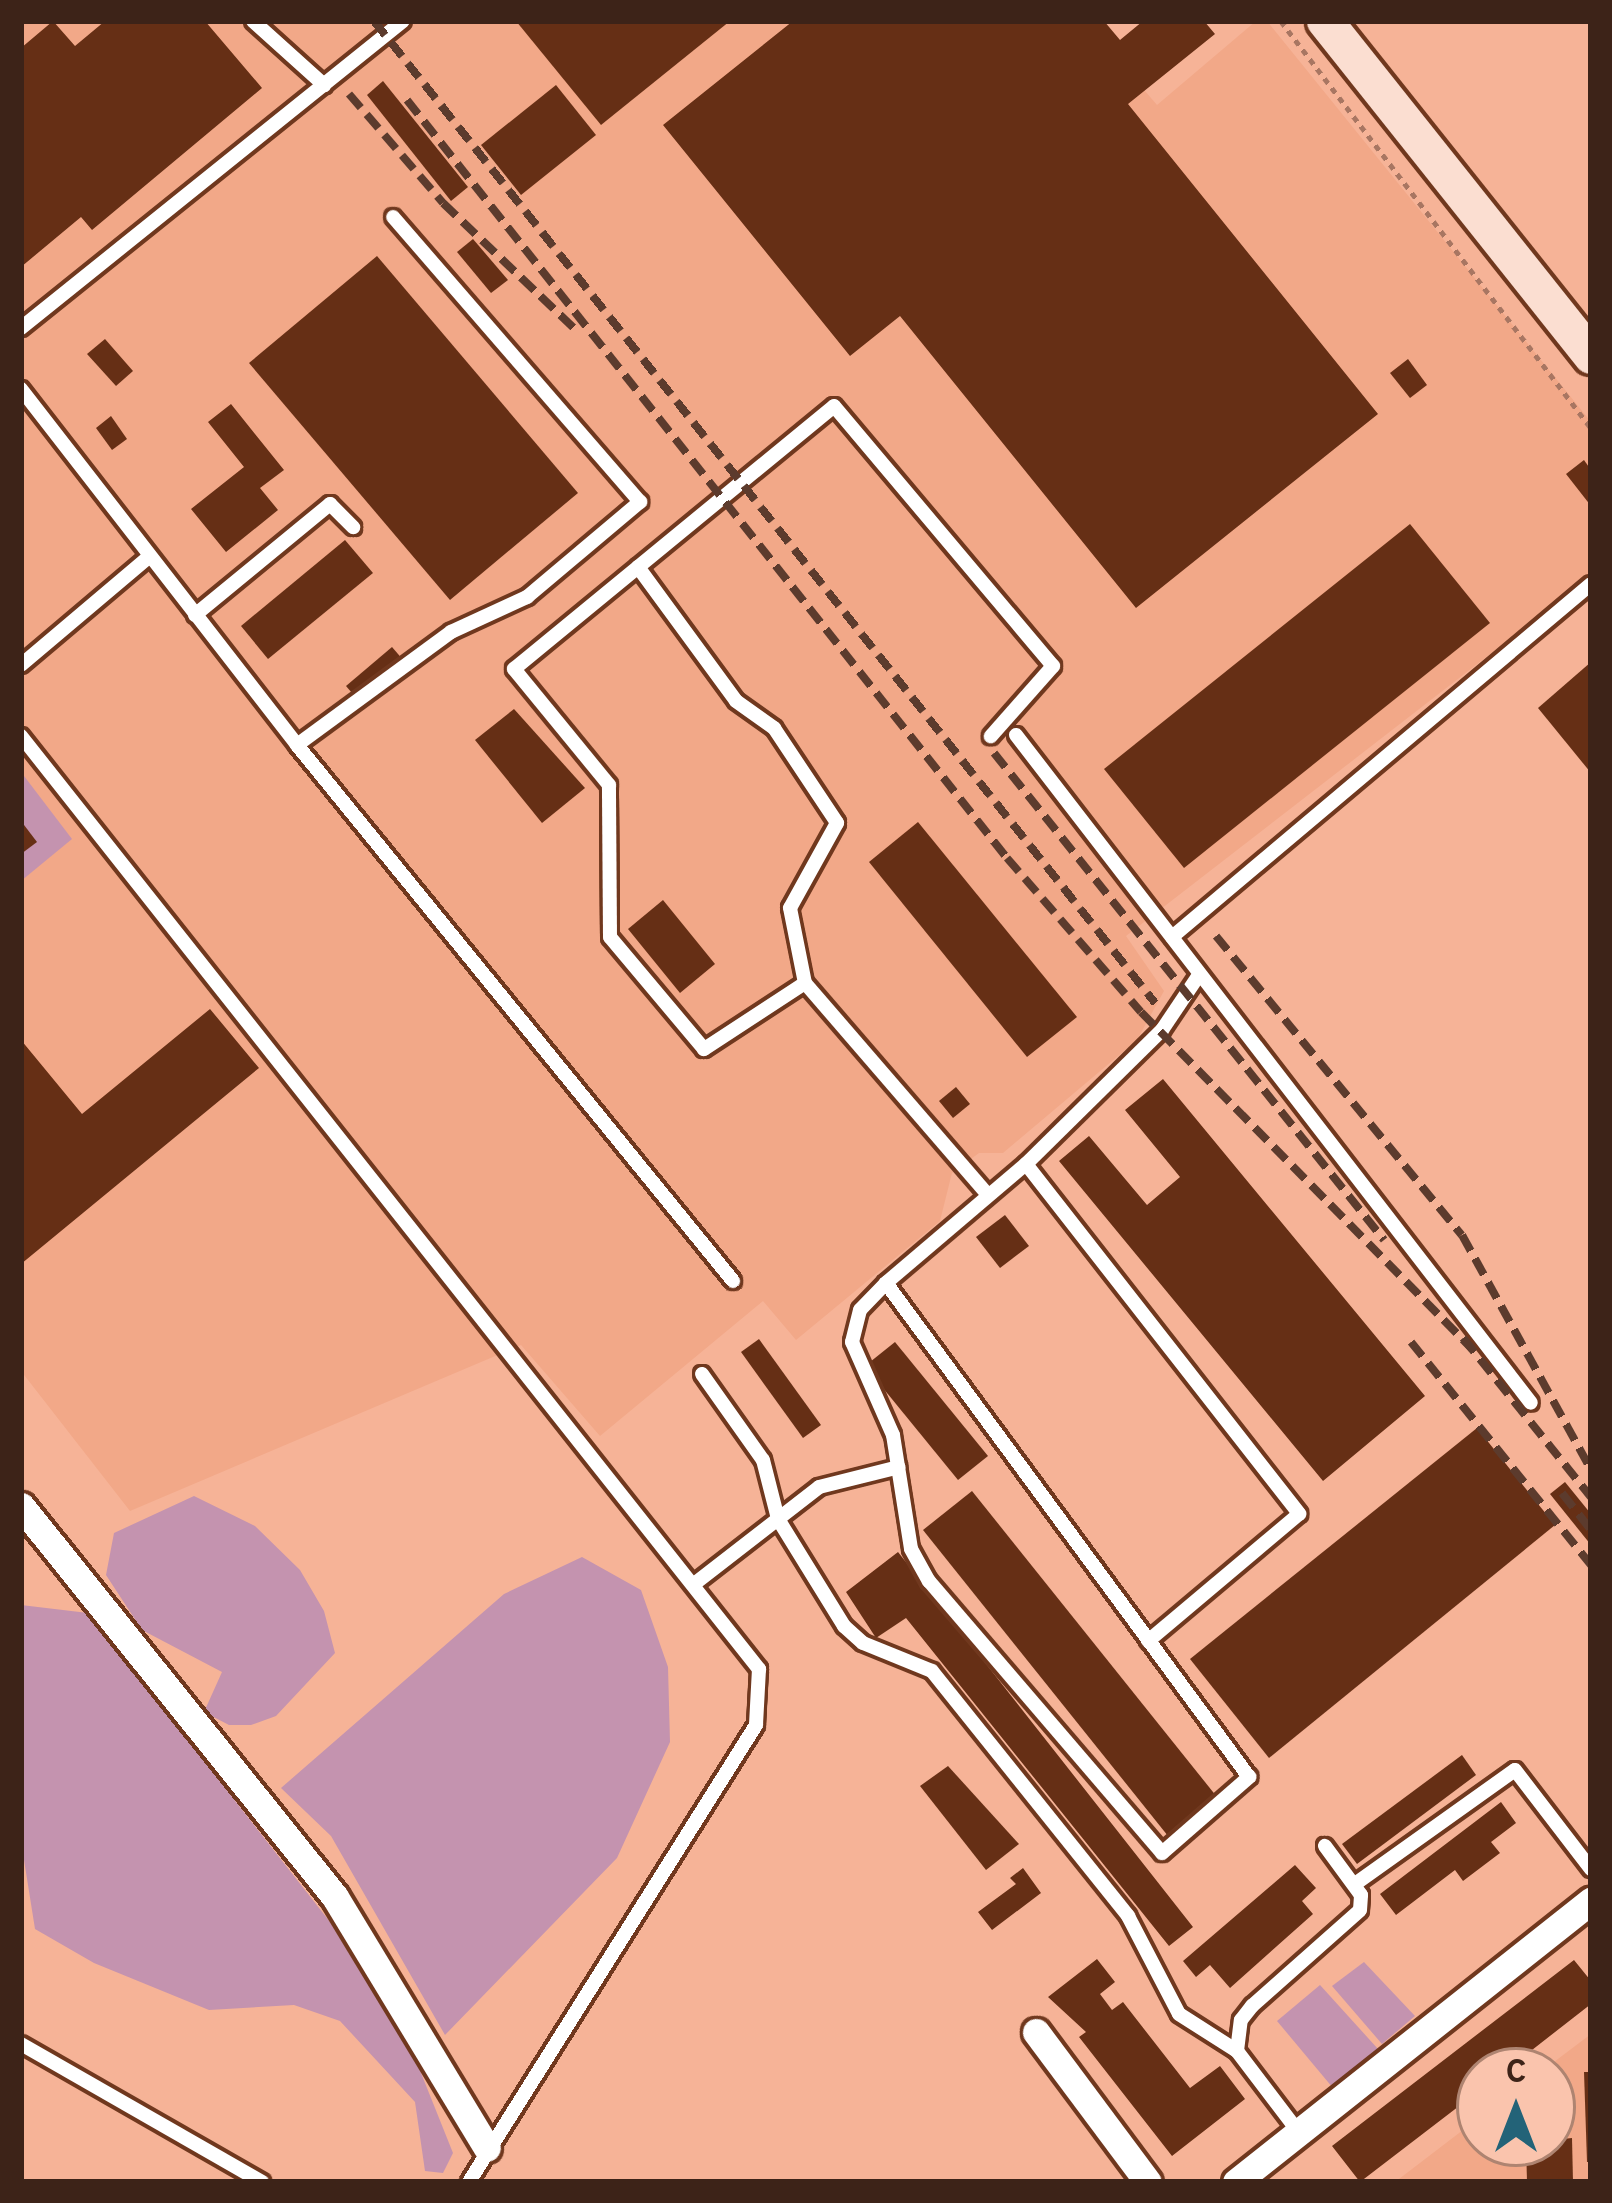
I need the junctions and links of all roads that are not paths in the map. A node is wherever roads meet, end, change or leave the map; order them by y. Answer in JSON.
{"nodes":[{"id":1,"x":253,"y":21,"type":"edge"},
{"id":2,"x":403,"y":21,"type":"edge"},
{"id":3,"x":1324,"y":21,"type":"edge"},
{"id":4,"x":324,"y":86,"type":"junction"},
{"id":5,"x":394,"y":218,"type":"dead end"},
{"id":6,"x":21,"y":328,"type":"edge"},
{"id":7,"x":1591,"y":356,"type":"edge"},
{"id":8,"x":21,"y":389,"type":"edge"},
{"id":9,"x":353,"y":527,"type":"dead end"},
{"id":10,"x":149,"y":557,"type":"junction"},
{"id":11,"x":638,"y":567,"type":"junction"},
{"id":12,"x":1591,"y":584,"type":"edge"},
{"id":13,"x":195,"y":615,"type":"junction"},
{"id":14,"x":21,"y":665,"type":"edge"},
{"id":15,"x":1016,"y":735,"type":"dead end"},
{"id":16,"x":21,"y":736,"type":"edge"},
{"id":17,"x":991,"y":736,"type":"dead end"},
{"id":18,"x":297,"y":746,"type":"junction"},
{"id":19,"x":1172,"y":937,"type":"junction"},
{"id":20,"x":1199,"y":975,"type":"junction"},
{"id":21,"x":806,"y":982,"type":"junction"},
{"id":22,"x":1026,"y":1164,"type":"junction"},
{"id":23,"x":988,"y":1196,"type":"junction"},
{"id":24,"x":734,"y":1281,"type":"dead end"},
{"id":25,"x":886,"y":1283,"type":"junction"},
{"id":26,"x":702,"y":1374,"type":"dead end"},
{"id":27,"x":1531,"y":1403,"type":"dead end"},
{"id":28,"x":899,"y":1467,"type":"junction"},
{"id":29,"x":21,"y":1506,"type":"edge"},
{"id":30,"x":778,"y":1519,"type":"junction"},
{"id":31,"x":698,"y":1581,"type":"junction"},
{"id":32,"x":1148,"y":1641,"type":"junction"},
{"id":33,"x":1325,"y":1846,"type":"dead end"},
{"id":34,"x":1591,"y":1869,"type":"edge"},
{"id":35,"x":1355,"y":1884,"type":"junction"},
{"id":36,"x":1591,"y":1901,"type":"edge"},
{"id":37,"x":1036,"y":2032,"type":"dead end"},
{"id":38,"x":21,"y":2044,"type":"edge"},
{"id":39,"x":1238,"y":2051,"type":"junction"},
{"id":40,"x":1297,"y":2130,"type":"junction"},
{"id":41,"x":487,"y":2148,"type":"junction"},
{"id":42,"x":1254,"y":2177,"type":"edge"},
{"id":43,"x":262,"y":2182,"type":"edge"},
{"id":44,"x":469,"y":2182,"type":"edge"},
{"id":45,"x":1148,"y":2182,"type":"edge"}],
"edges":[{"from":1,"to":4,"type":"lane"},
{"from":2,"to":4,"type":"lane"},
{"from":3,"to":7,"type":"main road"},
{"from":4,"to":6,"type":"lane"},
{"from":5,"to":18,"type":"lane"},
{"from":8,"to":10,"type":"lane"},
{"from":9,"to":13,"type":"lane"},
{"from":10,"to":13,"type":"lane"},
{"from":10,"to":14,"type":"lane"},
{"from":11,"to":17,"type":"lane"},
{"from":11,"to":21,"type":"lane"},
{"from":11,"to":21,"type":"lane"},
{"from":12,"to":19,"type":"lane"},
{"from":13,"to":18,"type":"lane"},
{"from":15,"to":19,"type":"lane"},
{"from":16,"to":31,"type":"lane"},
{"from":18,"to":24,"type":"lane"},
{"from":19,"to":20,"type":"lane"},
{"from":20,"to":22,"type":"lane"},
{"from":20,"to":27,"type":"lane"},
{"from":21,"to":23,"type":"lane"},
{"from":22,"to":23,"type":"lane"},
{"from":22,"to":32,"type":"lane"},
{"from":23,"to":25,"type":"lane"},
{"from":25,"to":28,"type":"lane"},
{"from":25,"to":32,"type":"lane"},
{"from":26,"to":30,"type":"lane"},
{"from":28,"to":30,"type":"lane"},
{"from":28,"to":32,"type":"lane"},
{"from":29,"to":41,"type":"street"},
{"from":30,"to":31,"type":"lane"},
{"from":30,"to":39,"type":"lane"},
{"from":31,"to":41,"type":"lane"},
{"from":33,"to":35,"type":"lane"},
{"from":34,"to":35,"type":"lane"},
{"from":35,"to":39,"type":"lane"},
{"from":36,"to":40,"type":"street"},
{"from":37,"to":45,"type":"street"},
{"from":38,"to":43,"type":"lane"},
{"from":39,"to":40,"type":"lane"},
{"from":40,"to":42,"type":"street"},
{"from":41,"to":44,"type":"lane"}]}
